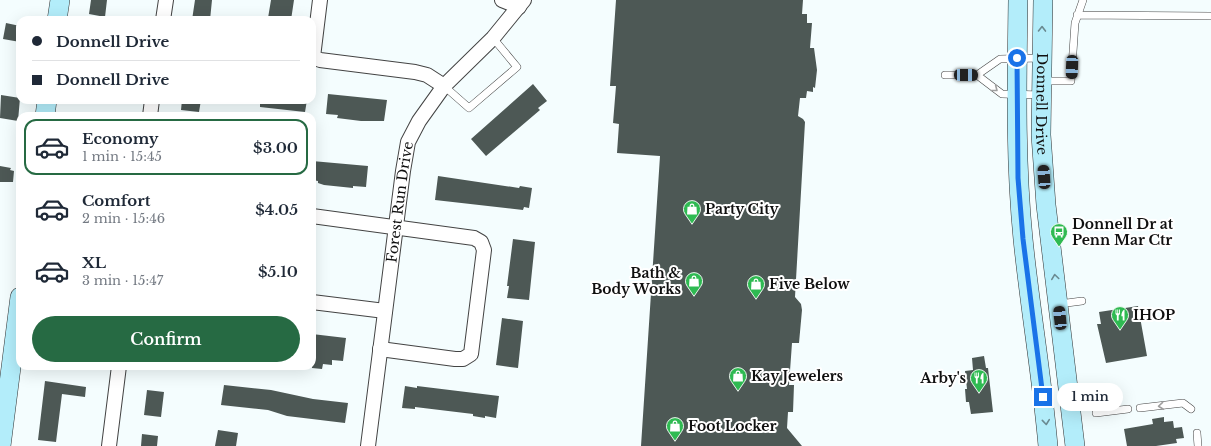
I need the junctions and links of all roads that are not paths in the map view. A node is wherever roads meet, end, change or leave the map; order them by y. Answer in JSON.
{"nodes":[{"id":1,"x":60,"y":0,"type":"edge"},
{"id":2,"x":166,"y":0,"type":"edge"},
{"id":3,"x":320,"y":0,"type":"edge"},
{"id":4,"x":502,"y":0,"type":"edge"},
{"id":5,"x":1018,"y":0,"type":"edge"},
{"id":6,"x":1043,"y":0,"type":"edge"},
{"id":7,"x":1083,"y":0,"type":"edge"},
{"id":8,"x":522,"y":3,"type":"edge"},
{"id":9,"x":1077,"y":15,"type":"junction"},
{"id":10,"x":58,"y":16,"type":"edge"},
{"id":11,"x":164,"y":16,"type":"edge"},
{"id":12,"x":1211,"y":16,"type":"edge"},
{"id":13,"x":316,"y":33,"type":"edge"},
{"id":14,"x":493,"y":38,"type":"junction"},
{"id":15,"x":316,"y":58,"type":"edge"},
{"id":16,"x":1017,"y":58,"type":"junction"},
{"id":17,"x":1042,"y":58,"type":"junction"},
{"id":18,"x":945,"y":75,"type":"dead end"},
{"id":19,"x":977,"y":75,"type":"junction"},
{"id":20,"x":444,"y":86,"type":"junction"},
{"id":21,"x":1042,"y":88,"type":"junction"},
{"id":22,"x":1017,"y":94,"type":"junction"},
{"id":23,"x":316,"y":217,"type":"edge"},
{"id":24,"x":397,"y":228,"type":"junction"},
{"id":25,"x":1082,"y":301,"type":"dead end"},
{"id":26,"x":316,"y":302,"type":"edge"},
{"id":27,"x":1058,"y":304,"type":"junction"},
{"id":28,"x":385,"y":311,"type":"junction"},
{"id":29,"x":16,"y":328,"type":"edge"},
{"id":30,"x":380,"y":349,"type":"junction"},
{"id":31,"x":118,"y":370,"type":"edge"},
{"id":32,"x":1140,"y":408,"type":"dead end"},
{"id":33,"x":1128,"y":409,"type":"dead end"},
{"id":34,"x":1191,"y":409,"type":"dead end"},
{"id":35,"x":1096,"y":413,"type":"dead end"},
{"id":36,"x":1197,"y":433,"type":"dead end"},
{"id":37,"x":1,"y":446,"type":"edge"},
{"id":38,"x":109,"y":446,"type":"edge"},
{"id":39,"x":368,"y":446,"type":"edge"},
{"id":40,"x":1048,"y":446,"type":"edge"},
{"id":41,"x":1076,"y":446,"type":"edge"},
{"id":42,"x":1198,"y":446,"type":"edge"}],
"edges":[{"from":1,"to":10,"type":"street"},
{"from":2,"to":11,"type":"street"},
{"from":3,"to":13,"type":"street"},
{"from":4,"to":8,"type":"street"},
{"from":5,"to":16,"type":"street","name":"Donnell Drive"},
{"from":17,"to":6,"type":"street","name":"Donnell Drive","one_way":true},
{"from":7,"to":9,"type":"lane"},
{"from":8,"to":14,"type":"street","name":"Forest Run Drive"},
{"from":9,"to":12,"type":"lane"},
{"from":9,"to":21,"type":"lane"},
{"from":14,"to":20,"type":"street","name":"Forest Run Drive"},
{"from":14,"to":20,"type":"lane"},
{"from":15,"to":20,"type":"street"},
{"from":16,"to":17,"type":"lane"},
{"from":16,"to":19,"type":"lane"},
{"from":16,"to":22,"type":"street","name":"Donnell Drive"},
{"from":17,"to":21,"type":"street","name":"Donnell Drive"},
{"from":18,"to":19,"type":"lane"},
{"from":19,"to":22,"type":"lane","one_way":true},
{"from":20,"to":24,"type":"street","name":"Forest Run Drive"},
{"from":21,"to":22,"type":"lane"},
{"from":27,"to":21,"type":"street","name":"Donnell Drive","one_way":true},
{"from":22,"to":40,"type":"street","name":"Donnell Drive","one_way":true},
{"from":23,"to":24,"type":"street"},
{"from":24,"to":28,"type":"street","name":"Forest Run Drive"},
{"from":24,"to":30,"type":"street"},
{"from":25,"to":27,"type":"lane"},
{"from":26,"to":28,"type":"street"},
{"from":27,"to":41,"type":"street","name":"Donnell Drive"},
{"from":28,"to":30,"type":"street","name":"Forest Run Drive"},
{"from":29,"to":37,"type":"street"},
{"from":30,"to":39,"type":"street","name":"Forest Run Drive"},
{"from":31,"to":38,"type":"street"},
{"from":34,"to":32,"type":"lane","one_way":true},
{"from":33,"to":35,"type":"lane"},
{"from":36,"to":42,"type":"lane"}]}
